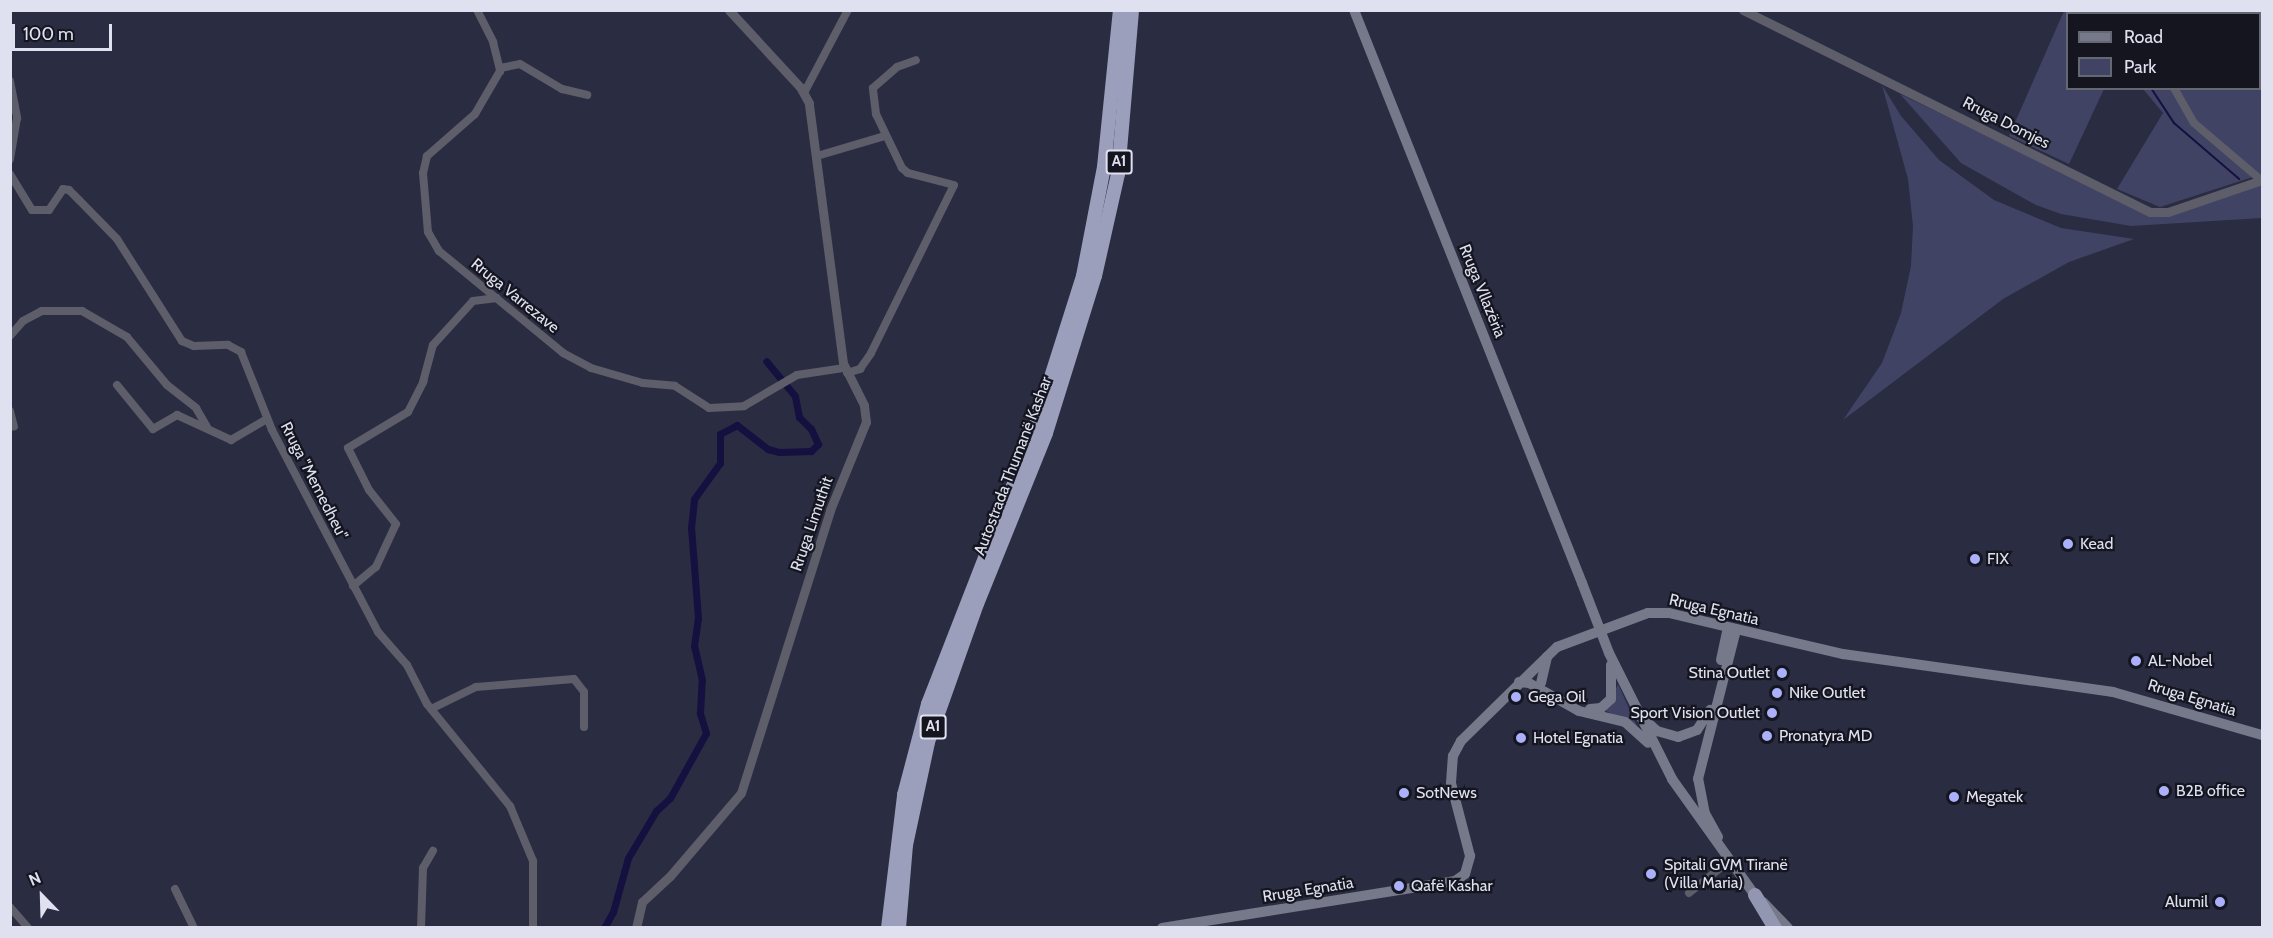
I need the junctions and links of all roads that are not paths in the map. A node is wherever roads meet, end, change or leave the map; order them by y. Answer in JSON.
{"nodes":[{"id":1,"x":477,"y":10,"type":"edge"},
{"id":2,"x":729,"y":10,"type":"edge"},
{"id":3,"x":848,"y":10,"type":"edge"},
{"id":4,"x":1120,"y":10,"type":"edge"},
{"id":5,"x":1132,"y":10,"type":"edge"},
{"id":6,"x":1354,"y":10,"type":"edge"},
{"id":7,"x":1743,"y":10,"type":"edge"},
{"id":8,"x":916,"y":60,"type":"dead end"},
{"id":9,"x":500,"y":68,"type":"junction"},
{"id":10,"x":10,"y":81,"type":"edge"},
{"id":11,"x":2175,"y":90,"type":"edge"},
{"id":12,"x":804,"y":93,"type":"junction"},
{"id":13,"x":587,"y":95,"type":"dead end"},
{"id":14,"x":885,"y":136,"type":"junction"},
{"id":15,"x":817,"y":156,"type":"junction"},
{"id":16,"x":10,"y":159,"type":"edge"},
{"id":17,"x":10,"y":174,"type":"edge"},
{"id":18,"x":2262,"y":180,"type":"edge"},
{"id":19,"x":497,"y":298,"type":"junction"},
{"id":20,"x":10,"y":336,"type":"edge"},
{"id":21,"x":846,"y":370,"type":"junction"},
{"id":22,"x":117,"y":385,"type":"dead end"},
{"id":23,"x":10,"y":411,"type":"edge"},
{"id":24,"x":267,"y":419,"type":"junction"},
{"id":25,"x":14,"y":427,"type":"dead end"},
{"id":26,"x":207,"y":427,"type":"junction"},
{"id":27,"x":353,"y":586,"type":"junction"},
{"id":28,"x":1706,"y":623,"type":"junction"},
{"id":29,"x":1732,"y":629,"type":"junction"},
{"id":30,"x":1757,"y":635,"type":"junction"},
{"id":31,"x":1727,"y":651,"type":"junction"},
{"id":32,"x":1548,"y":654,"type":"junction"},
{"id":33,"x":1610,"y":656,"type":"junction"},
{"id":34,"x":1529,"y":673,"type":"junction"},
{"id":35,"x":1519,"y":682,"type":"junction"},
{"id":36,"x":1542,"y":688,"type":"junction"},
{"id":37,"x":1635,"y":707,"type":"junction"},
{"id":38,"x":431,"y":709,"type":"junction"},
{"id":39,"x":584,"y":727,"type":"dead end"},
{"id":40,"x":2262,"y":735,"type":"edge"},
{"id":41,"x":1660,"y":757,"type":"junction"},
{"id":42,"x":904,"y":825,"type":"junction"},
{"id":43,"x":901,"y":847,"type":"junction"},
{"id":44,"x":433,"y":851,"type":"dead end"},
{"id":45,"x":1729,"y":861,"type":"junction"},
{"id":46,"x":175,"y":888,"type":"dead end"},
{"id":47,"x":1689,"y":893,"type":"dead end"},
{"id":48,"x":1755,"y":896,"type":"junction"},
{"id":49,"x":10,"y":907,"type":"edge"},
{"id":50,"x":28,"y":927,"type":"edge"},
{"id":51,"x":194,"y":927,"type":"edge"},
{"id":52,"x":421,"y":927,"type":"edge"},
{"id":53,"x":533,"y":927,"type":"edge"},
{"id":54,"x":636,"y":927,"type":"edge"},
{"id":55,"x":882,"y":927,"type":"edge"},
{"id":56,"x":888,"y":927,"type":"edge"},
{"id":57,"x":899,"y":927,"type":"edge"},
{"id":58,"x":904,"y":927,"type":"edge"},
{"id":59,"x":1162,"y":927,"type":"edge"},
{"id":60,"x":1774,"y":927,"type":"edge"},
{"id":61,"x":1780,"y":927,"type":"edge"},
{"id":62,"x":1788,"y":927,"type":"edge"}],
"edges":[{"from":1,"to":9,"type":"street"},
{"from":2,"to":12,"type":"street"},
{"from":3,"to":12,"type":"street"},
{"from":4,"to":42,"type":"highway","name":"Autostrada Thumanë Kashar","number":"A1"},
{"from":5,"to":42,"type":"highway","name":"Autostrada Thumanë Kashar","number":"A1"},
{"from":6,"to":33,"type":"main road","name":"Rruga Vllazëria","bridge":true},
{"from":7,"to":18,"type":"street","name":"Rruga Domjes"},
{"from":8,"to":14,"type":"street"},
{"from":9,"to":13,"type":"street"},
{"from":9,"to":19,"type":"street","name":"Rruga Varrezave"},
{"from":10,"to":16,"type":"street"},
{"from":11,"to":18,"type":"street"},
{"from":12,"to":15,"type":"street","name":"Rruga Limuthit"},
{"from":14,"to":15,"type":"street"},
{"from":14,"to":21,"type":"street"},
{"from":15,"to":21,"type":"street","name":"Rruga Limuthit"},
{"from":17,"to":24,"type":"street","name":"Rruga \"Memedheu\""},
{"from":19,"to":21,"type":"street","name":"Rruga Varrezave"},
{"from":19,"to":27,"type":"street"},
{"from":20,"to":26,"type":"street"},
{"from":21,"to":54,"type":"street","name":"Rruga Limuthit"},
{"from":22,"to":26,"type":"street"},
{"from":23,"to":25,"type":"street"},
{"from":24,"to":26,"type":"street"},
{"from":24,"to":27,"type":"street","name":"Rruga \"Memedheu\""},
{"from":27,"to":38,"type":"street","name":"Rruga \"Memedheu\""},
{"from":28,"to":29,"type":"main road","name":"Rruga Egnatia"},
{"from":28,"to":31,"type":"main road"},
{"from":28,"to":32,"type":"main road","name":"Rruga Egnatia"},
{"from":29,"to":30,"type":"main road","name":"Rruga Egnatia"},
{"from":29,"to":31,"type":"main road"},
{"from":30,"to":31,"type":"main road"},
{"from":30,"to":40,"type":"main road","name":"Rruga Egnatia"},
{"from":31,"to":37,"type":"main road"},
{"from":31,"to":45,"type":"main road"},
{"from":32,"to":34,"type":"main road","name":"Rruga Egnatia"},
{"from":32,"to":36,"type":"main road"},
{"from":33,"to":36,"type":"main road"},
{"from":33,"to":37,"type":"main road"},
{"from":34,"to":35,"type":"main road","name":"Rruga Egnatia"},
{"from":34,"to":36,"type":"main road"},
{"from":35,"to":36,"type":"main road"},
{"from":35,"to":59,"type":"main road","name":"Rruga Egnatia"},
{"from":36,"to":41,"type":"main road"},
{"from":37,"to":41,"type":"main road"},
{"from":38,"to":39,"type":"street"},
{"from":38,"to":53,"type":"street","name":"Rruga \"Memedheu\""},
{"from":41,"to":45,"type":"main road"},
{"from":42,"to":43,"type":"highway","name":"Autostrada Thumanë Kashar","number":"A1"},
{"from":43,"to":55,"type":"highway"},
{"from":43,"to":56,"type":"highway","name":"Autostrada Thumanë Kashar","number":"A1"},
{"from":43,"to":57,"type":"highway","name":"Autostrada Thumanë Kashar","number":"A1"},
{"from":43,"to":58,"type":"highway"},
{"from":44,"to":52,"type":"street"},
{"from":45,"to":47,"type":"street"},
{"from":45,"to":48,"type":"main road"},
{"from":46,"to":51,"type":"street"},
{"from":48,"to":60,"type":"highway"},
{"from":48,"to":61,"type":"main road"},
{"from":48,"to":62,"type":"main road"},
{"from":49,"to":50,"type":"street"}]}
